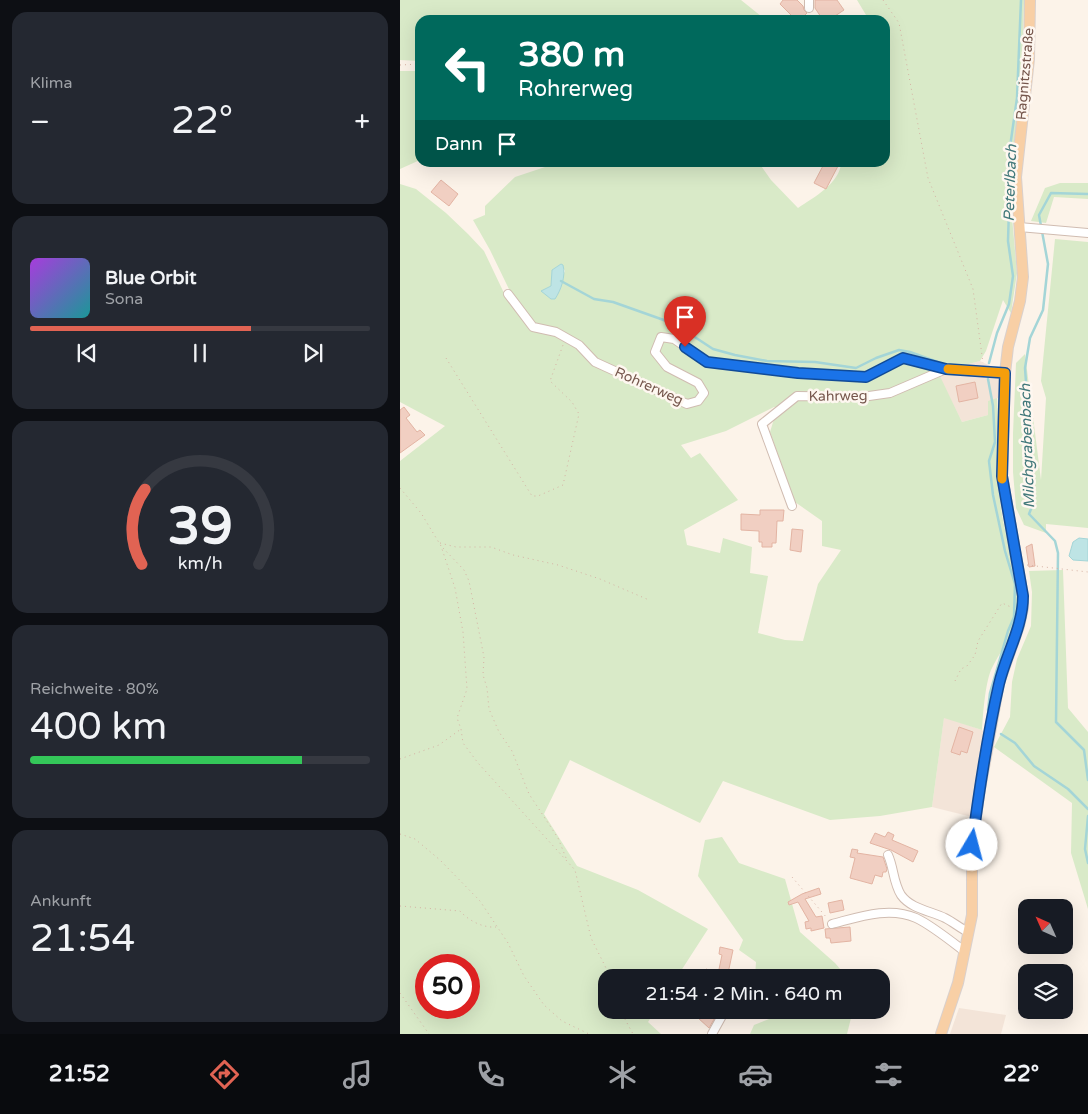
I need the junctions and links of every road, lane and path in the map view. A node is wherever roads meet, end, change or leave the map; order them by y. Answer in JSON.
{"nodes":[{"id":1,"x":883,"y":0,"type":"edge"},
{"id":2,"x":1030,"y":0,"type":"edge"},
{"id":3,"x":415,"y":64,"type":"edge"},
{"id":4,"x":400,"y":65,"type":"edge"},
{"id":5,"x":1019,"y":227,"type":"junction"},
{"id":6,"x":1088,"y":233,"type":"edge"},
{"id":7,"x":508,"y":294,"type":"dead end"},
{"id":8,"x":566,"y":337,"type":"junction"},
{"id":9,"x":446,"y":358,"type":"dead end"},
{"id":10,"x":946,"y":369,"type":"junction"},
{"id":11,"x":985,"y":371,"type":"junction"},
{"id":12,"x":1005,"y":373,"type":"junction"},
{"id":13,"x":400,"y":488,"type":"edge"},
{"id":14,"x":792,"y":506,"type":"dead end"},
{"id":15,"x":439,"y":543,"type":"junction"},
{"id":16,"x":441,"y":546,"type":"junction"},
{"id":17,"x":1018,"y":564,"type":"junction"},
{"id":18,"x":1088,"y":572,"type":"edge"},
{"id":19,"x":649,"y":600,"type":"dead end"},
{"id":20,"x":1013,"y":608,"type":"dead end"},
{"id":21,"x":955,"y":681,"type":"dead end"},
{"id":22,"x":461,"y":729,"type":"junction"},
{"id":23,"x":400,"y":759,"type":"edge"},
{"id":24,"x":400,"y":834,"type":"edge"},
{"id":25,"x":888,"y":855,"type":"dead end"},
{"id":26,"x":566,"y":858,"type":"junction"},
{"id":27,"x":792,"y":877,"type":"dead end"},
{"id":28,"x":400,"y":906,"type":"edge"},
{"id":29,"x":832,"y":924,"type":"joint"},
{"id":30,"x":498,"y":927,"type":"junction"},
{"id":31,"x":968,"y":932,"type":"junction"},
{"id":32,"x":964,"y":951,"type":"junction"},
{"id":33,"x":606,"y":969,"type":"edge"},
{"id":34,"x":400,"y":993,"type":"edge"},
{"id":35,"x":625,"y":1019,"type":"edge"},
{"id":36,"x":720,"y":1019,"type":"edge"},
{"id":37,"x":430,"y":1034,"type":"edge"},
{"id":38,"x":589,"y":1034,"type":"edge"},
{"id":39,"x":633,"y":1034,"type":"edge"},
{"id":40,"x":712,"y":1034,"type":"edge"},
{"id":41,"x":941,"y":1034,"type":"edge"}],
"edges":[{"from":1,"to":11,"type":"path"},
{"from":2,"to":5,"type":"main road","name":"Ragnitzstraße"},
{"from":3,"to":4,"type":"path"},
{"from":5,"to":6,"type":"street"},
{"from":5,"to":12,"type":"main road","name":"Ragnitzstraße"},
{"from":7,"to":8,"type":"street","name":"Rohrerweg"},
{"from":8,"to":9,"type":"path"},
{"from":8,"to":10,"type":"street","name":"Rohrerweg"},
{"from":10,"to":11,"type":"street","name":"Rohrerweg"},
{"from":10,"to":14,"type":"street","name":"Kahrweg"},
{"from":11,"to":12,"type":"street","name":"Rohrerweg"},
{"from":12,"to":17,"type":"main road","name":"Ragnitzstraße"},
{"from":13,"to":15,"type":"path"},
{"from":15,"to":16,"type":"path"},
{"from":15,"to":19,"type":"path"},
{"from":16,"to":22,"type":"path"},
{"from":16,"to":26,"type":"path"},
{"from":17,"to":18,"type":"path"},
{"from":17,"to":31,"type":"main road","name":"Ragnitzstraße"},
{"from":20,"to":21,"type":"path"},
{"from":22,"to":23,"type":"path"},
{"from":22,"to":26,"type":"path"},
{"from":24,"to":30,"type":"path"},
{"from":25,"to":31,"type":"street"},
{"from":26,"to":33,"type":"path"},
{"from":27,"to":29,"type":"path"},
{"from":28,"to":30,"type":"path"},
{"from":29,"to":32,"type":"street"},
{"from":30,"to":38,"type":"path"},
{"from":31,"to":32,"type":"main road","name":"Ragnitzstraße"},
{"from":32,"to":41,"type":"main road","name":"Ragnitzstraße"},
{"from":34,"to":37,"type":"path"},
{"from":35,"to":39,"type":"path"},
{"from":36,"to":40,"type":"street"}]}
